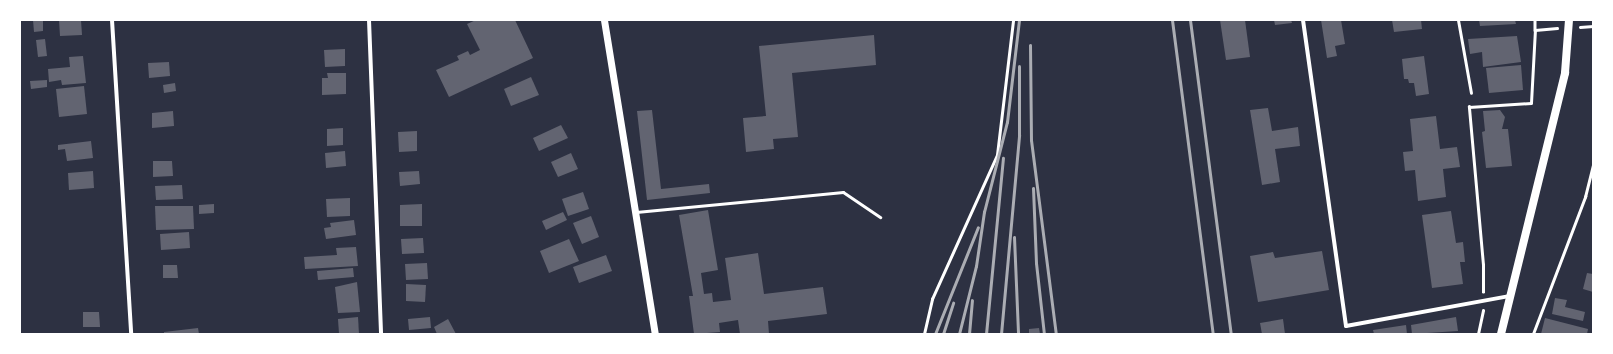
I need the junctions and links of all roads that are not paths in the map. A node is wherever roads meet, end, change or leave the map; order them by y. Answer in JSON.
{"nodes":[{"id":1,"x":112,"y":20,"type":"edge"},
{"id":2,"x":369,"y":20,"type":"edge"},
{"id":3,"x":604,"y":20,"type":"edge"},
{"id":4,"x":1303,"y":20,"type":"edge"},
{"id":5,"x":1458,"y":20,"type":"edge"},
{"id":6,"x":1569,"y":24,"type":"edge"},
{"id":7,"x":1471,"y":93,"type":"dead end"},
{"id":8,"x":635,"y":212,"type":"junction"},
{"id":9,"x":880,"y":217,"type":"dead end"},
{"id":10,"x":1511,"y":296,"type":"junction"},
{"id":11,"x":131,"y":334,"type":"edge"},
{"id":12,"x":381,"y":334,"type":"edge"},
{"id":13,"x":655,"y":334,"type":"edge"},
{"id":14,"x":1501,"y":334,"type":"edge"}],
"edges":[{"from":1,"to":11,"type":"street"},
{"from":2,"to":12,"type":"street"},
{"from":3,"to":8,"type":"street"},
{"from":4,"to":10,"type":"street"},
{"from":5,"to":7,"type":"lane"},
{"from":6,"to":10,"type":"main road"},
{"from":8,"to":9,"type":"lane"},
{"from":8,"to":13,"type":"street"},
{"from":10,"to":14,"type":"main road"}]}
